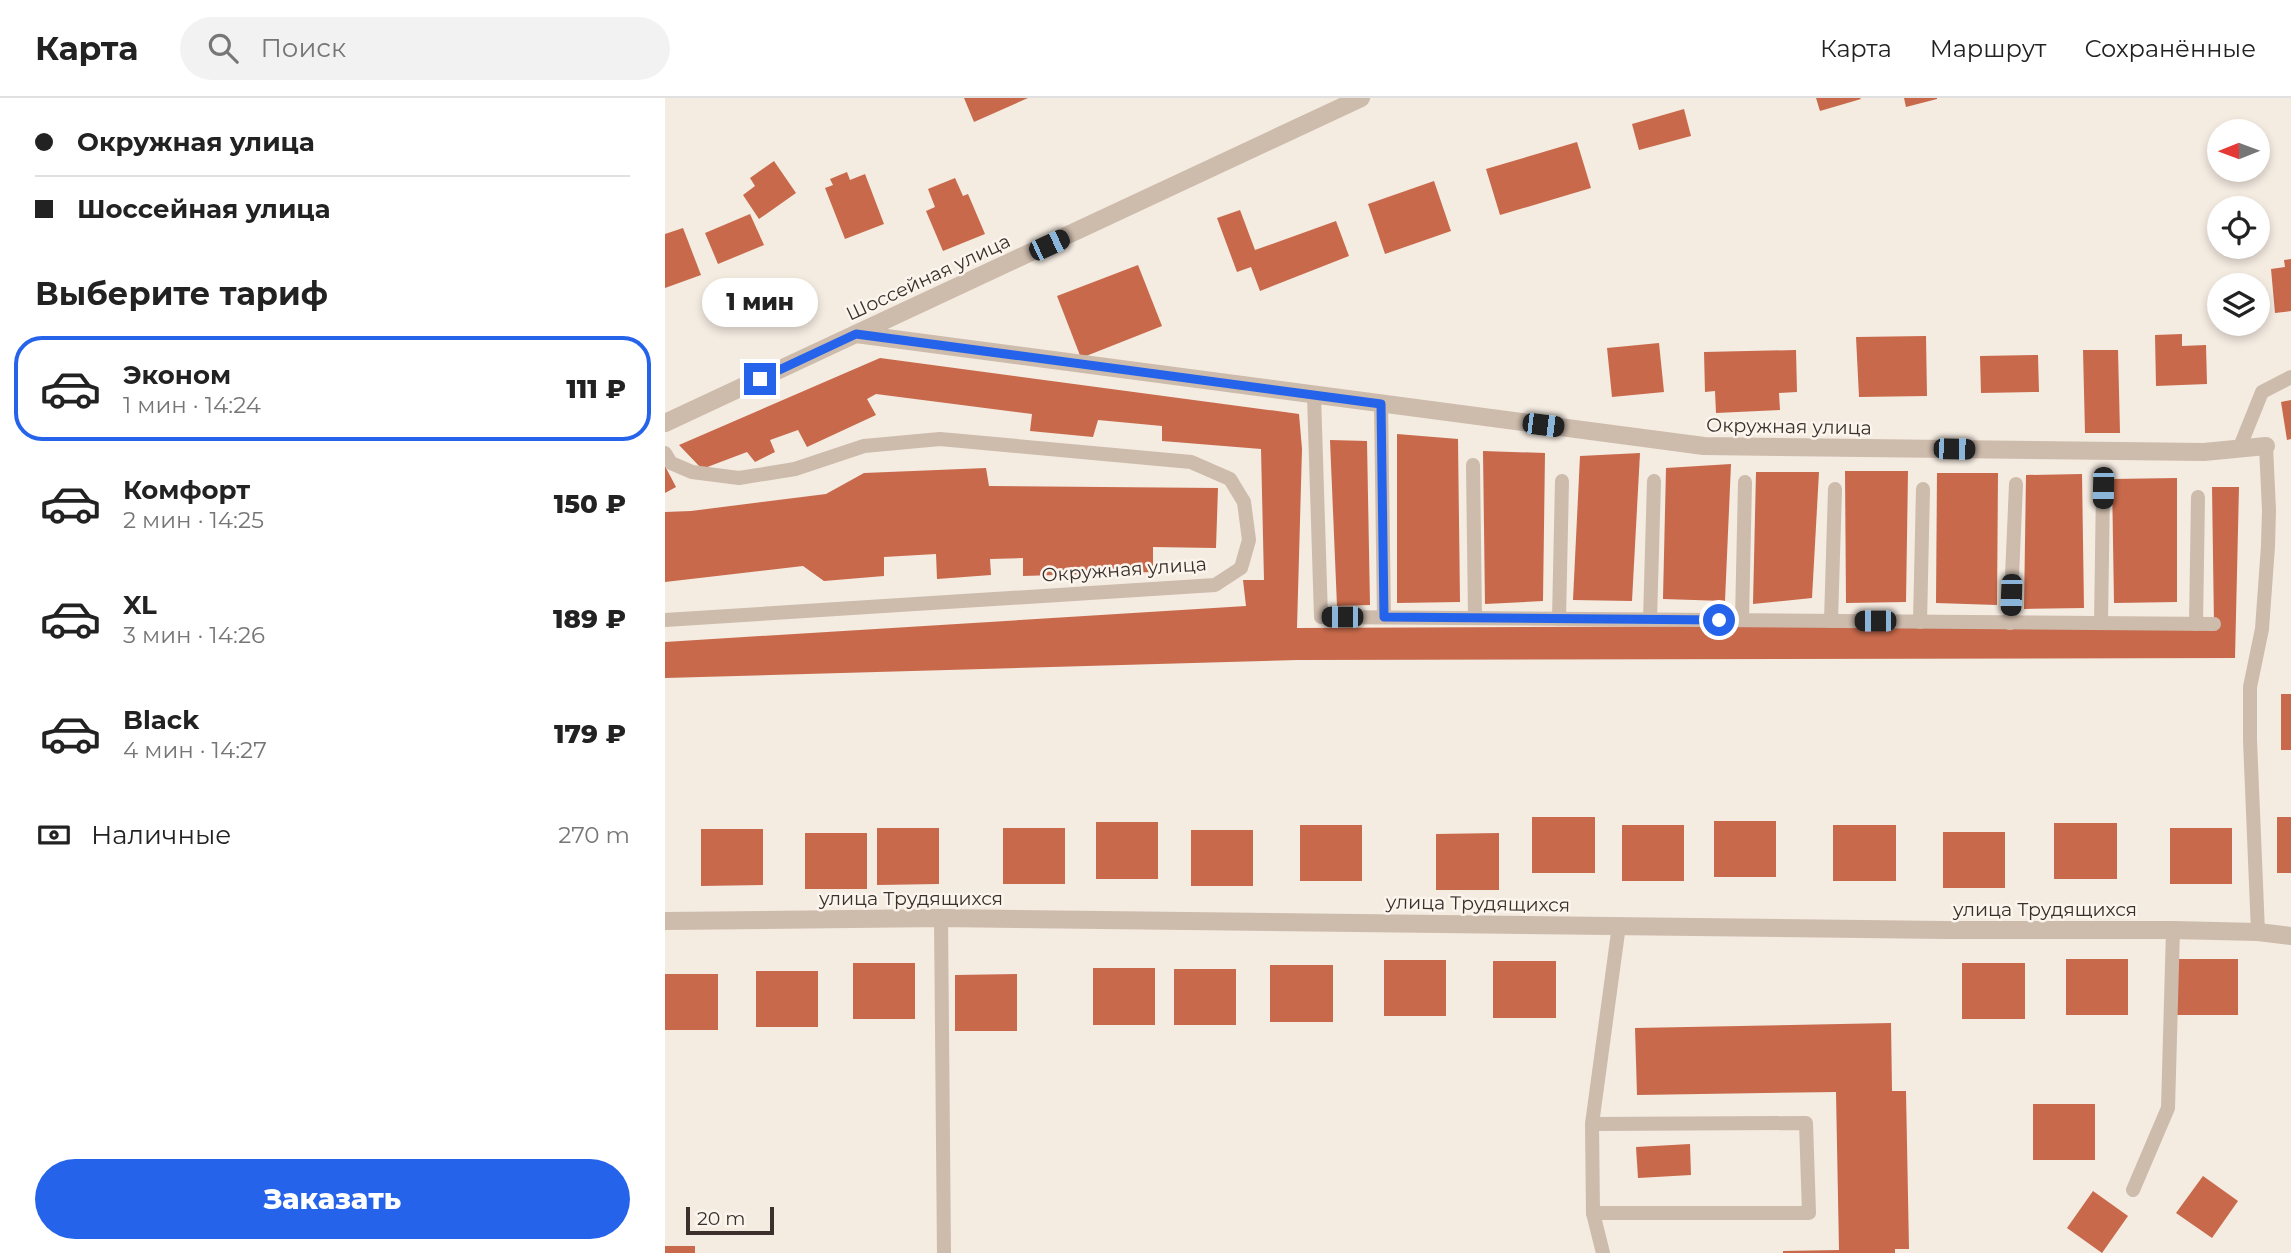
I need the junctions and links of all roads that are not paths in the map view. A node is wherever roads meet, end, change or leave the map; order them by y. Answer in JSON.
{"nodes":[{"id":1,"x":1361,"y":98,"type":"edge"},
{"id":2,"x":856,"y":334,"type":"junction"},
{"id":3,"x":2291,"y":377,"type":"edge"},
{"id":4,"x":1314,"y":395,"type":"junction"},
{"id":5,"x":1381,"y":404,"type":"junction"},
{"id":6,"x":665,"y":423,"type":"edge"},
{"id":7,"x":2266,"y":446,"type":"joint"},
{"id":8,"x":2239,"y":449,"type":"junction"},
{"id":9,"x":665,"y":453,"type":"edge"},
{"id":10,"x":1473,"y":465,"type":"dead end"},
{"id":11,"x":1562,"y":481,"type":"dead end"},
{"id":12,"x":1654,"y":481,"type":"dead end"},
{"id":13,"x":1745,"y":482,"type":"dead end"},
{"id":14,"x":2016,"y":484,"type":"dead end"},
{"id":15,"x":2103,"y":488,"type":"dead end"},
{"id":16,"x":1835,"y":489,"type":"dead end"},
{"id":17,"x":1923,"y":489,"type":"dead end"},
{"id":18,"x":2198,"y":497,"type":"dead end"},
{"id":19,"x":1384,"y":617,"type":"junction"},
{"id":20,"x":1475,"y":618,"type":"junction"},
{"id":21,"x":1559,"y":619,"type":"junction"},
{"id":22,"x":665,"y":620,"type":"edge"},
{"id":23,"x":1650,"y":620,"type":"junction"},
{"id":24,"x":1742,"y":620,"type":"junction"},
{"id":25,"x":1831,"y":621,"type":"junction"},
{"id":26,"x":1920,"y":622,"type":"junction"},
{"id":27,"x":2010,"y":622,"type":"junction"},
{"id":28,"x":2101,"y":623,"type":"junction"},
{"id":29,"x":2196,"y":624,"type":"junction"},
{"id":30,"x":2214,"y":624,"type":"dead end"},
{"id":31,"x":941,"y":918,"type":"junction"},
{"id":32,"x":665,"y":921,"type":"edge"},
{"id":33,"x":1619,"y":925,"type":"junction"},
{"id":34,"x":2173,"y":930,"type":"junction"},
{"id":35,"x":2258,"y":932,"type":"junction"},
{"id":36,"x":2291,"y":936,"type":"edge"},
{"id":37,"x":1592,"y":1124,"type":"junction"},
{"id":38,"x":2133,"y":1189,"type":"dead end"},
{"id":39,"x":1593,"y":1213,"type":"junction"},
{"id":40,"x":944,"y":1253,"type":"edge"},
{"id":41,"x":1603,"y":1253,"type":"edge"}],
"edges":[{"from":1,"to":2,"type":"street","name":"Шоссейная улица"},
{"from":2,"to":4,"type":"street","name":"Окружная улица"},
{"from":2,"to":6,"type":"street","name":"Шоссейная улица"},
{"from":3,"to":8,"type":"lane"},
{"from":4,"to":5,"type":"street","name":"Окружная улица"},
{"from":4,"to":19,"type":"lane"},
{"from":5,"to":8,"type":"street","name":"Окружная улица"},
{"from":5,"to":19,"type":"lane"},
{"from":7,"to":8,"type":"street","name":"Окружная улица"},
{"from":7,"to":35,"type":"lane"},
{"from":9,"to":22,"type":"lane","name":"Окружная улица"},
{"from":10,"to":20,"type":"lane"},
{"from":11,"to":21,"type":"lane"},
{"from":12,"to":23,"type":"lane"},
{"from":13,"to":24,"type":"lane"},
{"from":14,"to":27,"type":"lane"},
{"from":15,"to":28,"type":"lane"},
{"from":16,"to":25,"type":"lane"},
{"from":17,"to":26,"type":"lane"},
{"from":18,"to":29,"type":"lane"},
{"from":19,"to":20,"type":"lane"},
{"from":20,"to":21,"type":"lane"},
{"from":21,"to":23,"type":"lane"},
{"from":23,"to":24,"type":"lane"},
{"from":24,"to":25,"type":"lane"},
{"from":25,"to":26,"type":"lane"},
{"from":26,"to":27,"type":"lane"},
{"from":27,"to":28,"type":"lane"},
{"from":28,"to":29,"type":"lane"},
{"from":29,"to":30,"type":"lane"},
{"from":31,"to":32,"type":"street","name":"улица Трудящихся"},
{"from":31,"to":33,"type":"street","name":"улица Трудящихся"},
{"from":31,"to":40,"type":"lane"},
{"from":33,"to":34,"type":"street","name":"улица Трудящихся"},
{"from":33,"to":37,"type":"lane"},
{"from":34,"to":35,"type":"street","name":"улица Трудящихся"},
{"from":34,"to":38,"type":"lane"},
{"from":35,"to":36,"type":"street","name":"улица Трудящихся"},
{"from":37,"to":39,"type":"lane"},
{"from":37,"to":39,"type":"lane"},
{"from":39,"to":41,"type":"lane"}]}
